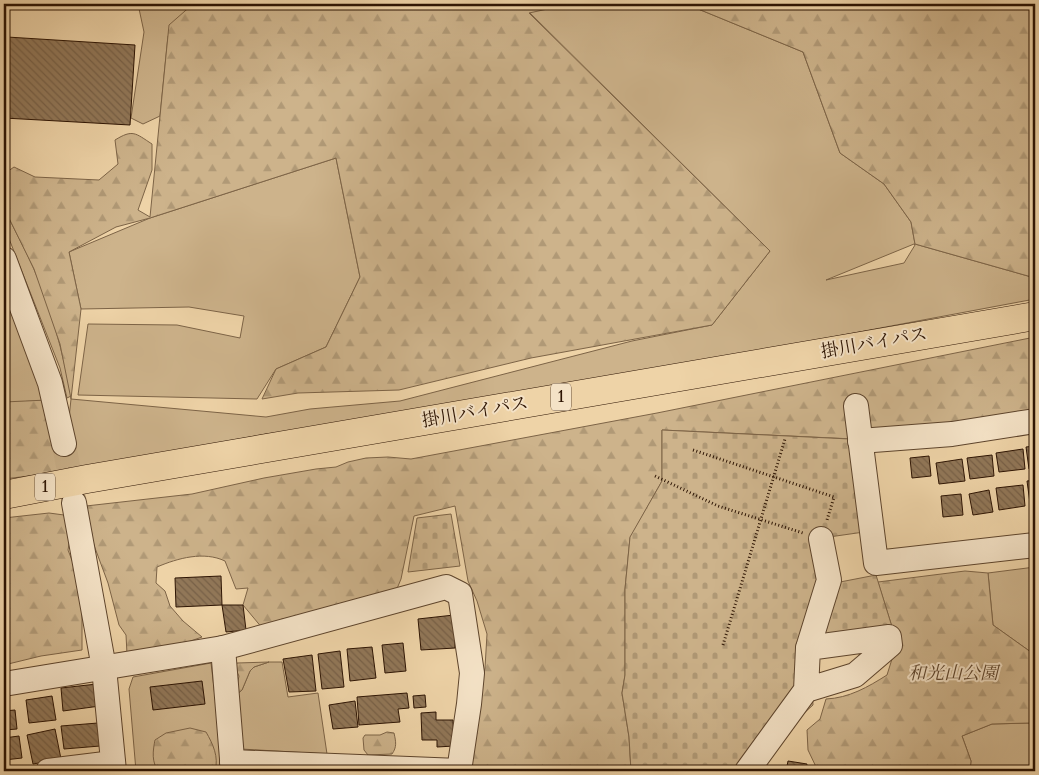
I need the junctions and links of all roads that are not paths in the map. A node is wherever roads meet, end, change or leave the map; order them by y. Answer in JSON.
{"nodes":[{"id":1,"x":4,"y":259,"type":"edge"},
{"id":2,"x":1035,"y":316,"type":"edge"},
{"id":3,"x":856,"y":406,"type":"dead end"},
{"id":4,"x":1035,"y":421,"type":"edge"},
{"id":5,"x":860,"y":441,"type":"junction"},
{"id":6,"x":64,"y":444,"type":"tunnel mouth"},
{"id":7,"x":4,"y":495,"type":"edge"},
{"id":8,"x":74,"y":504,"type":"tunnel mouth"},
{"id":9,"x":821,"y":538,"type":"road end"},
{"id":10,"x":1035,"y":545,"type":"edge"},
{"id":11,"x":223,"y":648,"type":"junction"},
{"id":12,"x":808,"y":648,"type":"junction"},
{"id":13,"x":104,"y":668,"type":"junction"},
{"id":14,"x":4,"y":684,"type":"edge"},
{"id":15,"x":806,"y":690,"type":"junction"},
{"id":16,"x":113,"y":767,"type":"edge"},
{"id":17,"x":233,"y":767,"type":"edge"},
{"id":18,"x":48,"y":771,"type":"edge"},
{"id":19,"x":459,"y":771,"type":"edge"},
{"id":20,"x":747,"y":771,"type":"edge"}],
"edges":[{"from":1,"to":6,"type":"street"},
{"from":2,"to":7,"type":"highway","name":"掛川バイパス","number":"1"},
{"from":3,"to":5,"type":"street"},
{"from":4,"to":5,"type":"street"},
{"from":5,"to":10,"type":"street"},
{"from":8,"to":13,"type":"street"},
{"from":9,"to":12,"type":"street"},
{"from":11,"to":13,"type":"street"},
{"from":11,"to":17,"type":"street"},
{"from":11,"to":19,"type":"street"},
{"from":12,"to":15,"type":"street"},
{"from":12,"to":15,"type":"street"},
{"from":13,"to":14,"type":"street"},
{"from":13,"to":16,"type":"street"},
{"from":15,"to":20,"type":"street"},
{"from":16,"to":18,"type":"street"},
{"from":17,"to":19,"type":"street"}]}
